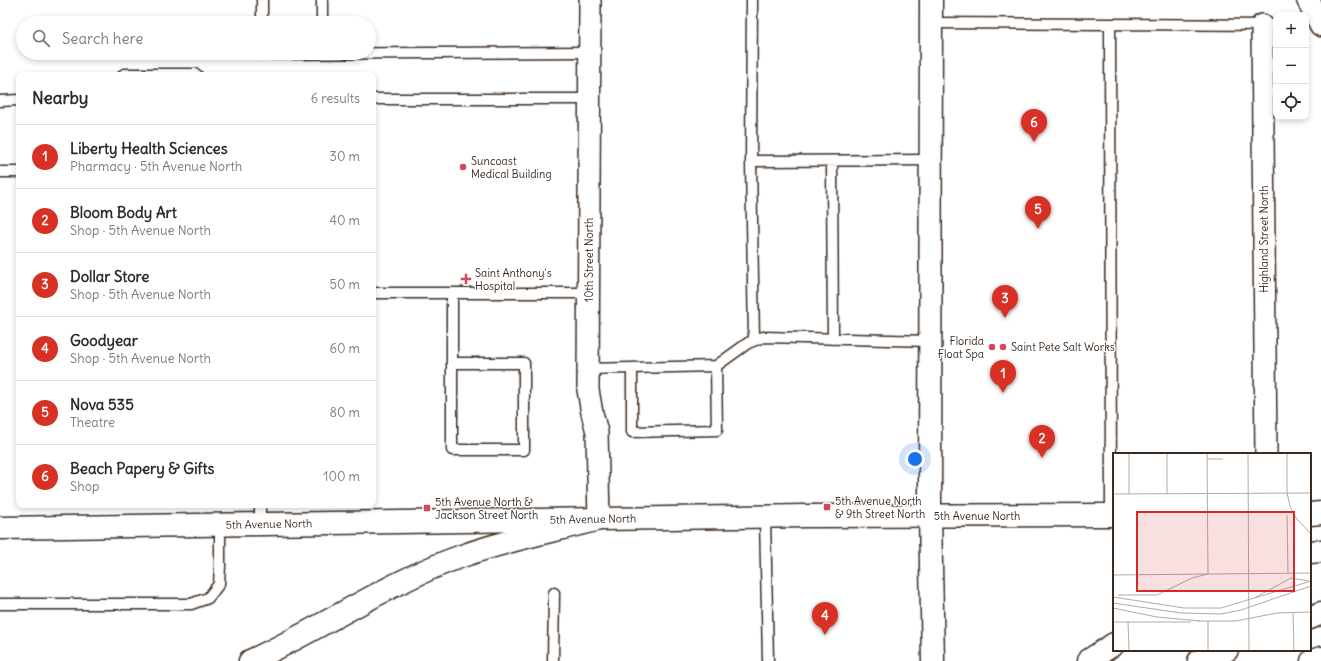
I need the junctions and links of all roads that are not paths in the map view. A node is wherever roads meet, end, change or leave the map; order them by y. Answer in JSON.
{"nodes":[{"id":1,"x":262,"y":0,"type":"edge"},
{"id":2,"x":322,"y":0,"type":"edge"},
{"id":3,"x":590,"y":0,"type":"edge"},
{"id":4,"x":752,"y":0,"type":"edge"},
{"id":5,"x":931,"y":0,"type":"edge"},
{"id":6,"x":1308,"y":0,"type":"edge"},
{"id":7,"x":262,"y":16,"type":"edge"},
{"id":8,"x":322,"y":16,"type":"edge"},
{"id":9,"x":931,"y":23,"type":"junction"},
{"id":10,"x":1315,"y":23,"type":"edge"},
{"id":11,"x":1110,"y":24,"type":"junction"},
{"id":12,"x":1269,"y":25,"type":"edge"},
{"id":13,"x":590,"y":52,"type":"junction"},
{"id":14,"x":376,"y":53,"type":"edge"},
{"id":15,"x":376,"y":99,"type":"edge"},
{"id":16,"x":590,"y":99,"type":"junction"},
{"id":17,"x":0,"y":100,"type":"edge"},
{"id":18,"x":16,"y":100,"type":"edge"},
{"id":19,"x":832,"y":160,"type":"junction"},
{"id":20,"x":931,"y":160,"type":"junction"},
{"id":21,"x":751,"y":161,"type":"junction"},
{"id":22,"x":0,"y":172,"type":"edge"},
{"id":23,"x":16,"y":172,"type":"edge"},
{"id":24,"x":376,"y":293,"type":"edge"},
{"id":25,"x":452,"y":293,"type":"junction"},
{"id":26,"x":589,"y":293,"type":"junction"},
{"id":27,"x":833,"y":339,"type":"junction"},
{"id":28,"x":754,"y":340,"type":"junction"},
{"id":29,"x":931,"y":341,"type":"junction"},
{"id":30,"x":452,"y":363,"type":"junction"},
{"id":31,"x":716,"y":366,"type":"junction"},
{"id":32,"x":632,"y":368,"type":"junction"},
{"id":33,"x":588,"y":369,"type":"junction"},
{"id":34,"x":1266,"y":453,"type":"edge"},
{"id":35,"x":1321,"y":513,"type":"edge"},
{"id":36,"x":260,"y":514,"type":"edge"},
{"id":37,"x":1311,"y":514,"type":"edge"},
{"id":38,"x":930,"y":516,"type":"junction"},
{"id":39,"x":1112,"y":516,"type":"edge"},
{"id":40,"x":766,"y":517,"type":"junction"},
{"id":41,"x":599,"y":519,"type":"junction"},
{"id":42,"x":220,"y":526,"type":"junction"},
{"id":43,"x":0,"y":528,"type":"edge"},
{"id":44,"x":1321,"y":551,"type":"edge"},
{"id":45,"x":1311,"y":552,"type":"edge"},
{"id":46,"x":554,"y":593,"type":"dead end"},
{"id":47,"x":0,"y":604,"type":"edge"},
{"id":48,"x":1321,"y":613,"type":"edge"},
{"id":49,"x":1311,"y":618,"type":"edge"},
{"id":50,"x":1113,"y":645,"type":"edge"},
{"id":51,"x":1224,"y":651,"type":"edge"},
{"id":52,"x":1321,"y":658,"type":"edge"},
{"id":53,"x":250,"y":661,"type":"edge"},
{"id":54,"x":552,"y":661,"type":"edge"},
{"id":55,"x":768,"y":661,"type":"edge"},
{"id":56,"x":932,"y":661,"type":"edge"},
{"id":57,"x":1088,"y":661,"type":"edge"},
{"id":58,"x":1199,"y":661,"type":"edge"},
{"id":59,"x":1312,"y":661,"type":"edge"}],
"edges":[{"from":1,"to":7,"type":"lane"},
{"from":2,"to":8,"type":"lane"},
{"from":3,"to":13,"type":"street","name":"10th Street North"},
{"from":4,"to":21,"type":"lane"},
{"from":5,"to":9,"type":"main road"},
{"from":6,"to":10,"type":"main road"},
{"from":9,"to":11,"type":"lane"},
{"from":9,"to":20,"type":"main road"},
{"from":11,"to":12,"type":"lane"},
{"from":11,"to":39,"type":"lane"},
{"from":12,"to":34,"type":"street","name":"Highland Street North"},
{"from":13,"to":14,"type":"lane"},
{"from":13,"to":16,"type":"street","name":"10th Street North"},
{"from":15,"to":16,"type":"lane"},
{"from":16,"to":26,"type":"street","name":"10th Street North"},
{"from":17,"to":18,"type":"lane"},
{"from":19,"to":20,"type":"lane"},
{"from":19,"to":21,"type":"lane"},
{"from":19,"to":27,"type":"lane"},
{"from":20,"to":29,"type":"main road"},
{"from":21,"to":28,"type":"lane"},
{"from":22,"to":23,"type":"lane"},
{"from":24,"to":25,"type":"lane"},
{"from":25,"to":26,"type":"lane"},
{"from":25,"to":30,"type":"lane"},
{"from":26,"to":33,"type":"street","name":"10th Street North"},
{"from":27,"to":28,"type":"lane"},
{"from":27,"to":29,"type":"lane"},
{"from":28,"to":31,"type":"lane"},
{"from":29,"to":38,"type":"main road"},
{"from":30,"to":30,"type":"lane"},
{"from":31,"to":32,"type":"lane"},
{"from":31,"to":32,"type":"lane"},
{"from":32,"to":33,"type":"lane"},
{"from":33,"to":41,"type":"street","name":"10th Street North"},
{"from":35,"to":37,"type":"main road"},
{"from":36,"to":41,"type":"main road","name":"5th Avenue North"},
{"from":36,"to":42,"type":"main road","name":"5th Avenue North"},
{"from":38,"to":39,"type":"main road","name":"5th Avenue North"},
{"from":38,"to":40,"type":"main road","name":"5th Avenue North"},
{"from":38,"to":56,"type":"main road"},
{"from":40,"to":41,"type":"main road","name":"5th Avenue North"},
{"from":40,"to":55,"type":"lane"},
{"from":41,"to":53,"type":"main road"},
{"from":42,"to":43,"type":"main road","name":"5th Avenue North"},
{"from":42,"to":47,"type":"lane"},
{"from":44,"to":45,"type":"main road"},
{"from":46,"to":54,"type":"lane"},
{"from":48,"to":49,"type":"main road"},
{"from":50,"to":57,"type":"main road"},
{"from":51,"to":58,"type":"main road"},
{"from":52,"to":59,"type":"main road"}]}
